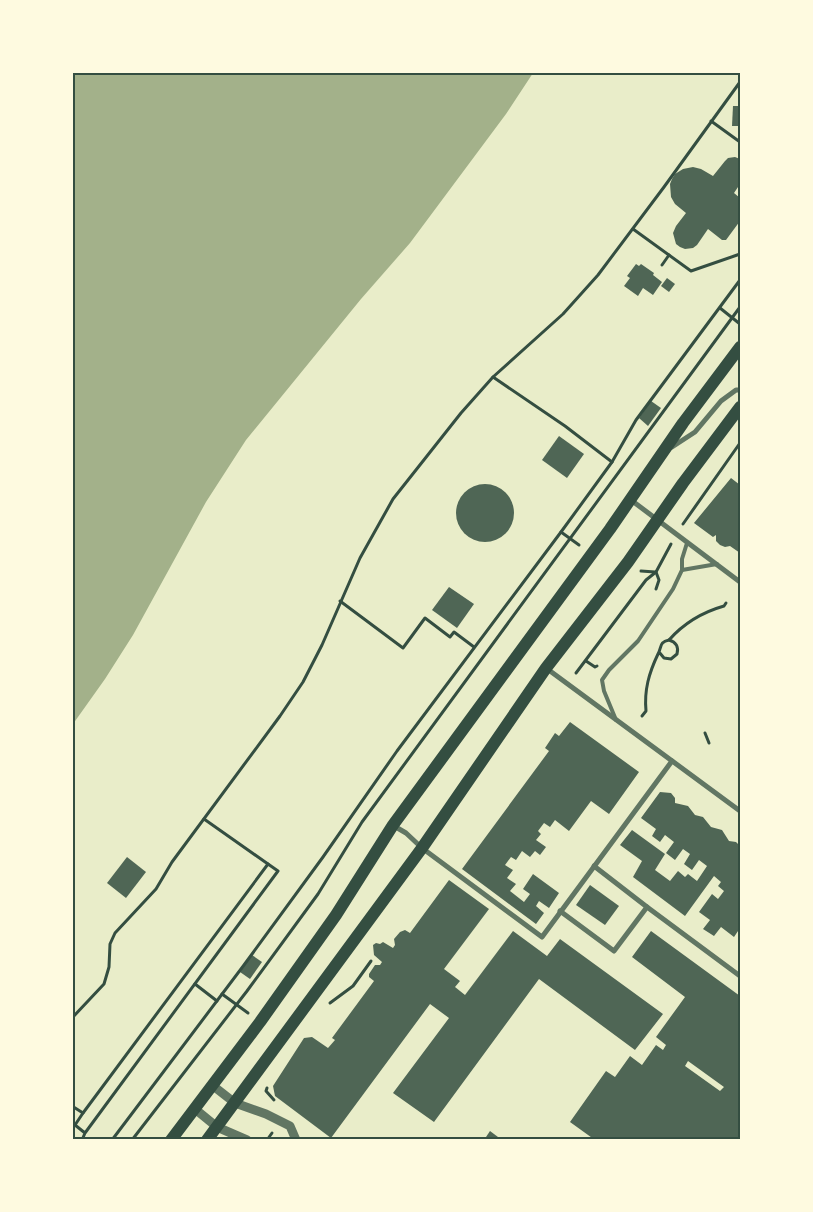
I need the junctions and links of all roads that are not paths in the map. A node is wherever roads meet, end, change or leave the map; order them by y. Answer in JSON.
{"nodes":[{"id":1,"x":740,"y":347,"type":"edge"},
{"id":2,"x":740,"y":390,"type":"edge"},
{"id":3,"x":740,"y":407,"type":"edge"},
{"id":4,"x":661,"y":454,"type":"junction"},
{"id":5,"x":631,"y":500,"type":"junction"},
{"id":6,"x":657,"y":520,"type":"junction"},
{"id":7,"x":687,"y":543,"type":"junction"},
{"id":8,"x":717,"y":564,"type":"junction"},
{"id":9,"x":682,"y":570,"type":"junction"},
{"id":10,"x":740,"y":582,"type":"edge"},
{"id":11,"x":546,"y":668,"type":"junction"},
{"id":12,"x":616,"y":720,"type":"junction"},
{"id":13,"x":672,"y":761,"type":"junction"},
{"id":14,"x":740,"y":811,"type":"edge"},
{"id":15,"x":393,"y":825,"type":"junction"},
{"id":16,"x":422,"y":848,"type":"junction"},
{"id":17,"x":594,"y":866,"type":"junction"},
{"id":18,"x":647,"y":907,"type":"junction"},
{"id":19,"x":560,"y":912,"type":"junction"},
{"id":20,"x":740,"y":976,"type":"edge"},
{"id":21,"x":212,"y":1085,"type":"junction"},
{"id":22,"x":235,"y":1103,"type":"junction"},
{"id":23,"x":195,"y":1109,"type":"junction"},
{"id":24,"x":217,"y":1127,"type":"junction"},
{"id":25,"x":171,"y":1140,"type":"edge"},
{"id":26,"x":207,"y":1140,"type":"edge"},
{"id":27,"x":247,"y":1140,"type":"edge"},
{"id":28,"x":296,"y":1140,"type":"edge"}],
"edges":[{"from":1,"to":4,"type":"main road"},
{"from":2,"to":4,"type":"street"},
{"from":3,"to":6,"type":"main road"},
{"from":4,"to":5,"type":"main road"},
{"from":5,"to":6,"type":"street"},
{"from":5,"to":15,"type":"main road"},
{"from":6,"to":7,"type":"street"},
{"from":6,"to":11,"type":"main road"},
{"from":7,"to":8,"type":"street"},
{"from":7,"to":9,"type":"lane"},
{"from":8,"to":9,"type":"lane"},
{"from":8,"to":10,"type":"street"},
{"from":9,"to":12,"type":"lane"},
{"from":11,"to":12,"type":"street"},
{"from":11,"to":16,"type":"main road"},
{"from":12,"to":13,"type":"street"},
{"from":13,"to":14,"type":"street"},
{"from":13,"to":17,"type":"street"},
{"from":15,"to":16,"type":"street"},
{"from":15,"to":21,"type":"main road"},
{"from":16,"to":19,"type":"street"},
{"from":16,"to":22,"type":"main road"},
{"from":17,"to":18,"type":"street"},
{"from":17,"to":19,"type":"street"},
{"from":18,"to":19,"type":"street"},
{"from":18,"to":20,"type":"street"},
{"from":21,"to":22,"type":"street"},
{"from":21,"to":23,"type":"main road"},
{"from":22,"to":24,"type":"main road"},
{"from":22,"to":28,"type":"street"},
{"from":23,"to":24,"type":"street"},
{"from":23,"to":25,"type":"main road"},
{"from":24,"to":26,"type":"main road"},
{"from":24,"to":27,"type":"street"}]}
